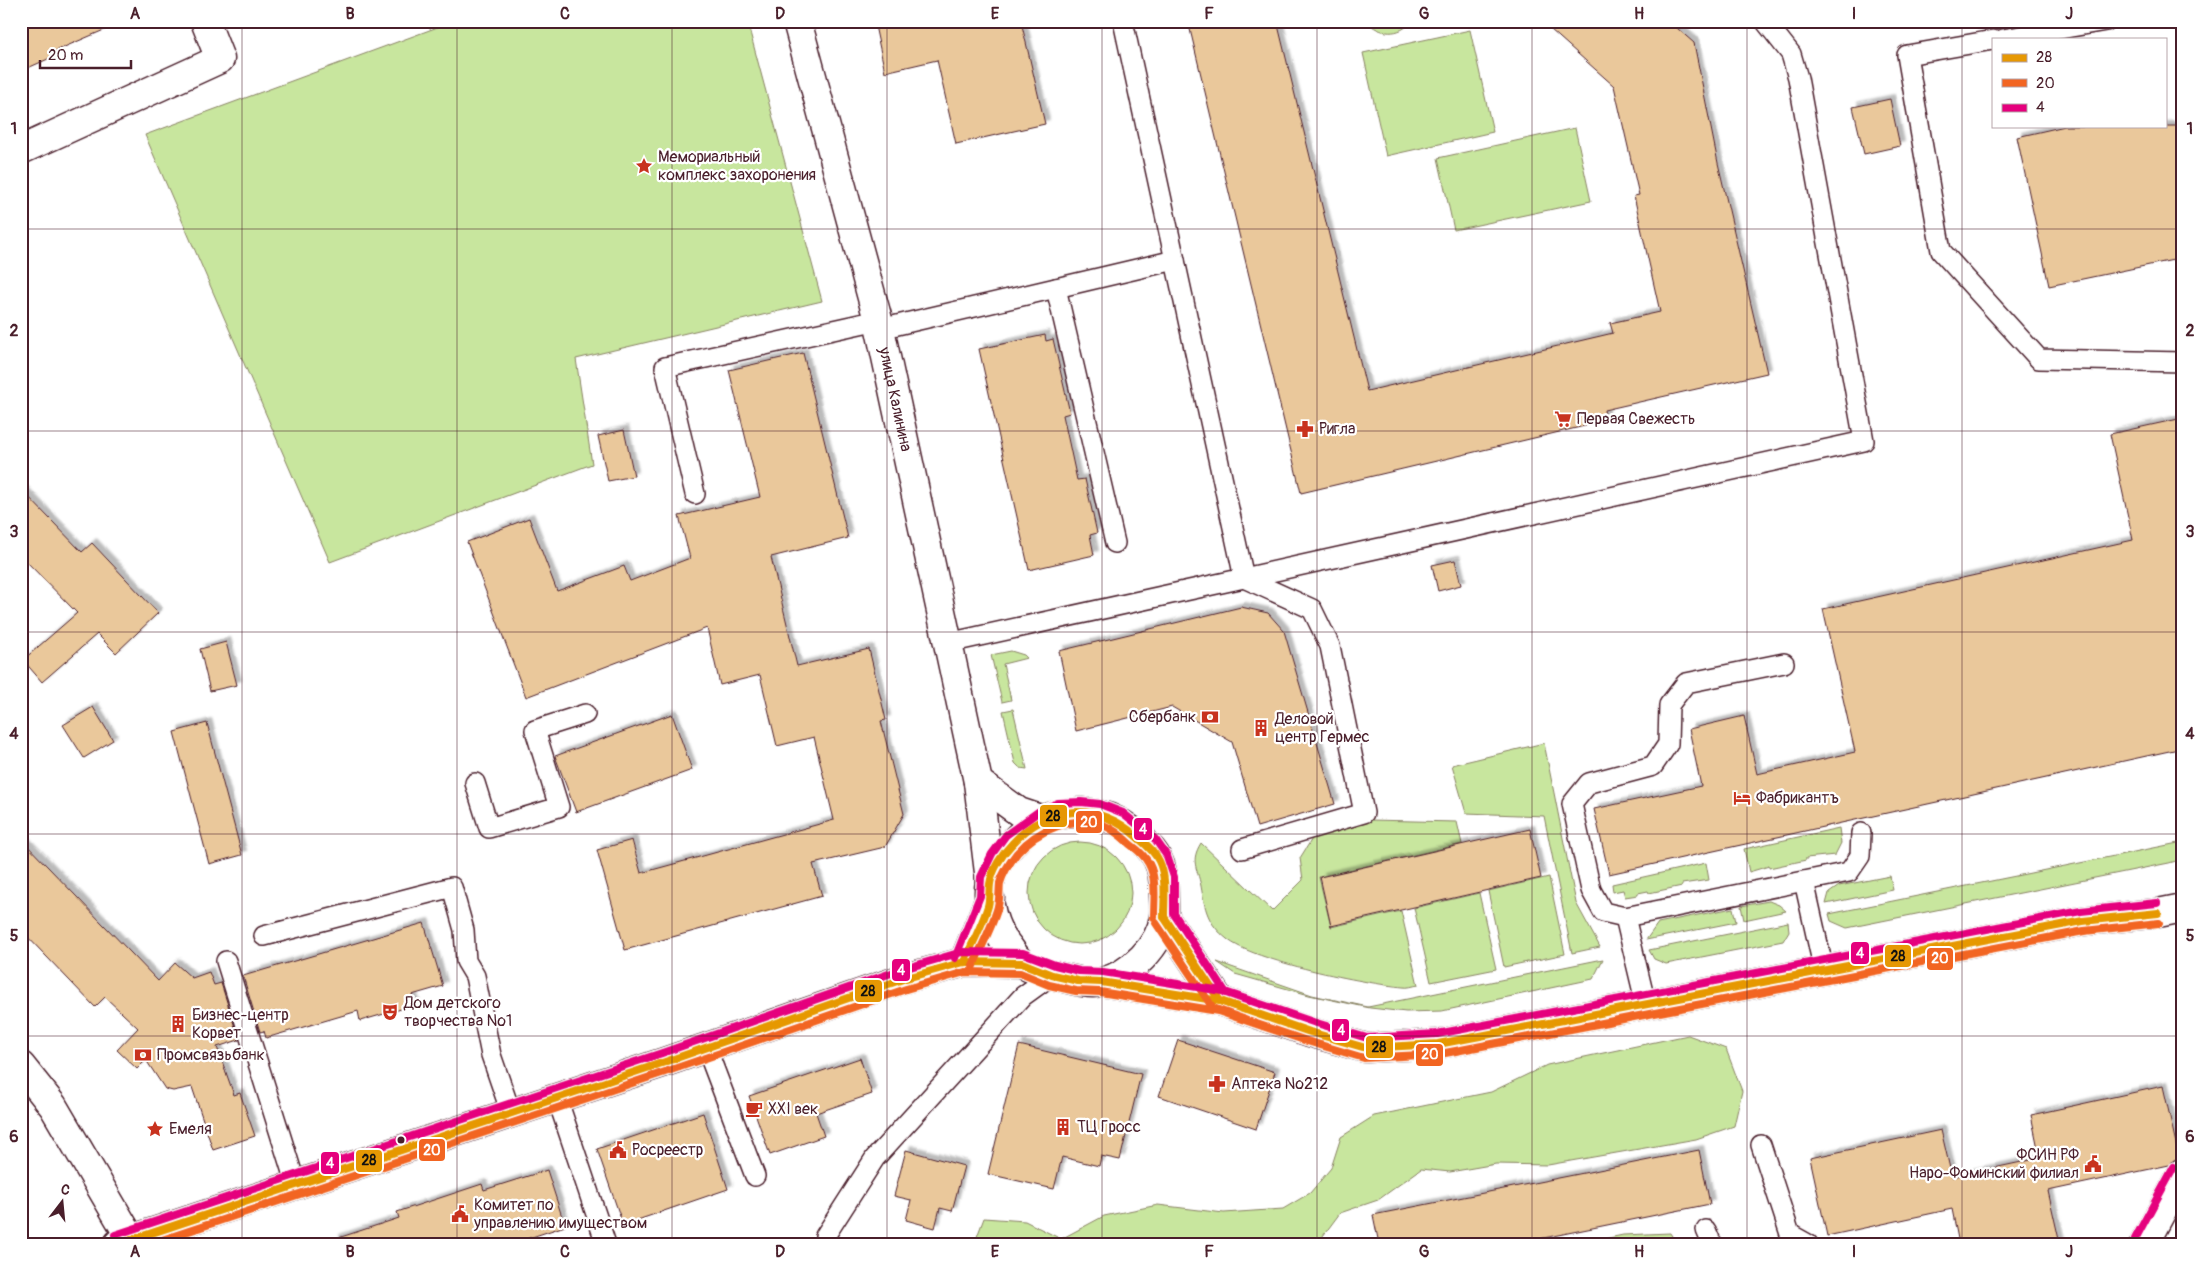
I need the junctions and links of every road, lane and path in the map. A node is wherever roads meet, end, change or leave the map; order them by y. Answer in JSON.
{"nodes":[{"id":1,"x":205,"y":21,"type":"edge"},
{"id":2,"x":798,"y":21,"type":"edge"},
{"id":3,"x":1123,"y":21,"type":"edge"},
{"id":4,"x":1765,"y":21,"type":"edge"},
{"id":5,"x":2106,"y":21,"type":"edge"},
{"id":6,"x":2009,"y":38,"type":"edge"},
{"id":7,"x":1992,"y":40,"type":"edge"},
{"id":8,"x":21,"y":150,"type":"edge"},
{"id":9,"x":1175,"y":260,"type":"junction"},
{"id":10,"x":1056,"y":288,"type":"junction"},
{"id":11,"x":879,"y":325,"type":"junction"},
{"id":12,"x":2183,"y":362,"type":"edge"},
{"id":13,"x":695,"y":494,"type":"dead end"},
{"id":14,"x":1115,"y":543,"type":"dead end"},
{"id":15,"x":1244,"y":578,"type":"junction"},
{"id":16,"x":948,"y":643,"type":"junction"},
{"id":17,"x":1784,"y":663,"type":"dead end"},
{"id":18,"x":585,"y":714,"type":"dead end"},
{"id":19,"x":978,"y":782,"type":"junction"},
{"id":20,"x":475,"y":783,"type":"dead end"},
{"id":21,"x":1043,"y":820,"type":"junction"},
{"id":22,"x":1861,"y":833,"type":"dead end"},
{"id":23,"x":1242,"y":849,"type":"dead end"},
{"id":24,"x":1804,"y":881,"type":"junction"},
{"id":25,"x":990,"y":890,"type":"junction"},
{"id":26,"x":2170,"y":911,"type":"edge"},
{"id":27,"x":1164,"y":917,"type":"junction"},
{"id":28,"x":1625,"y":917,"type":"junction"},
{"id":29,"x":2183,"y":926,"type":"edge"},
{"id":30,"x":264,"y":936,"type":"dead end"},
{"id":31,"x":226,"y":961,"type":"dead end"},
{"id":32,"x":964,"y":962,"type":"junction"},
{"id":33,"x":1022,"y":963,"type":"junction"},
{"id":34,"x":1824,"y":971,"type":"junction"},
{"id":35,"x":1052,"y":975,"type":"junction"},
{"id":36,"x":1101,"y":982,"type":"junction"},
{"id":37,"x":1220,"y":1001,"type":"junction"},
{"id":38,"x":1646,"y":1005,"type":"junction"},
{"id":39,"x":706,"y":1047,"type":"junction"},
{"id":40,"x":21,"y":1066,"type":"edge"},
{"id":41,"x":556,"y":1098,"type":"junction"},
{"id":42,"x":510,"y":1113,"type":"junction"},
{"id":43,"x":1761,"y":1145,"type":"dead end"},
{"id":44,"x":2183,"y":1172,"type":"edge"},
{"id":45,"x":756,"y":1176,"type":"dead end"},
{"id":46,"x":296,"y":1185,"type":"junction"},
{"id":47,"x":825,"y":1236,"type":"dead end"},
{"id":48,"x":124,"y":1242,"type":"edge"},
{"id":49,"x":606,"y":1244,"type":"edge"},
{"id":50,"x":1808,"y":1244,"type":"edge"},
{"id":51,"x":2144,"y":1244,"type":"edge"}],
"edges":[{"from":1,"to":8,"type":"main road"},
{"from":2,"to":11,"type":"main road","name":"улица Калинина"},
{"from":3,"to":9,"type":"lane"},
{"from":4,"to":15,"type":"lane"},
{"from":5,"to":6,"type":"lane"},
{"from":7,"to":12,"type":"lane"},
{"from":9,"to":10,"type":"lane"},
{"from":9,"to":15,"type":"lane"},
{"from":10,"to":11,"type":"lane"},
{"from":10,"to":14,"type":"lane"},
{"from":11,"to":13,"type":"lane"},
{"from":11,"to":16,"type":"main road","name":"улица Калинина"},
{"from":15,"to":16,"type":"lane"},
{"from":15,"to":23,"type":"lane"},
{"from":16,"to":19,"type":"main road","name":"улица Калинина"},
{"from":17,"to":28,"type":"lane"},
{"from":18,"to":20,"type":"lane"},
{"from":19,"to":21,"type":"main road"},
{"from":19,"to":25,"type":"main road","name":"улица Калинина"},
{"from":21,"to":25,"type":"main road"},
{"from":21,"to":27,"type":"main road"},
{"from":22,"to":24,"type":"lane"},
{"from":24,"to":28,"type":"lane"},
{"from":24,"to":34,"type":"lane"},
{"from":25,"to":32,"type":"main road"},
{"from":25,"to":33,"type":"main road"},
{"from":26,"to":29,"type":"main road"},
{"from":26,"to":34,"type":"main road"},
{"from":27,"to":36,"type":"main road"},
{"from":27,"to":37,"type":"main road"},
{"from":28,"to":38,"type":"lane"},
{"from":30,"to":42,"type":"lane"},
{"from":31,"to":46,"type":"lane"},
{"from":32,"to":33,"type":"main road"},
{"from":32,"to":39,"type":"main road"},
{"from":33,"to":35,"type":"main road"},
{"from":34,"to":38,"type":"main road"},
{"from":35,"to":36,"type":"main road"},
{"from":35,"to":47,"type":"lane"},
{"from":36,"to":37,"type":"main road"},
{"from":37,"to":38,"type":"main road"},
{"from":39,"to":41,"type":"main road"},
{"from":39,"to":45,"type":"lane"},
{"from":40,"to":48,"type":"main road"},
{"from":41,"to":42,"type":"main road"},
{"from":41,"to":49,"type":"lane"},
{"from":42,"to":46,"type":"main road"},
{"from":43,"to":50,"type":"lane"},
{"from":44,"to":51,"type":"main road"},
{"from":46,"to":48,"type":"main road"}]}
